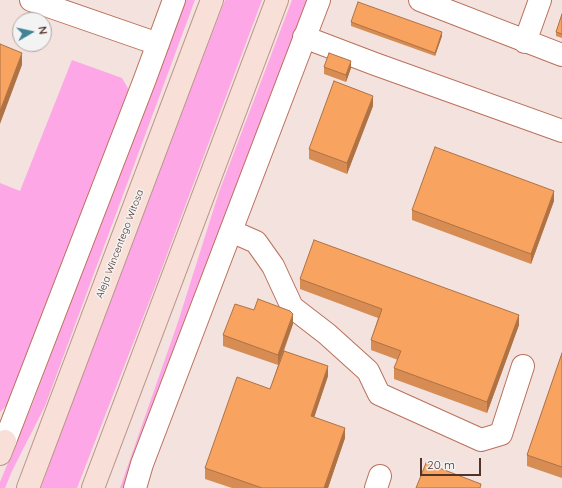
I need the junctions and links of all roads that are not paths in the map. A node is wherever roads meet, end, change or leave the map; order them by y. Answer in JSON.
{"nodes":[{"id":1,"x":31,"y":0,"type":"edge"},
{"id":2,"x":174,"y":0,"type":"edge"},
{"id":3,"x":212,"y":0,"type":"edge"},
{"id":4,"x":277,"y":0,"type":"edge"},
{"id":5,"x":318,"y":0,"type":"edge"},
{"id":6,"x":420,"y":0,"type":"edge"},
{"id":7,"x":540,"y":0,"type":"edge"},
{"id":8,"x":304,"y":37,"type":"junction"},
{"id":9,"x":525,"y":42,"type":"junction"},
{"id":10,"x":158,"y":44,"type":"junction"},
{"id":11,"x":562,"y":55,"type":"edge"},
{"id":12,"x":562,"y":131,"type":"edge"},
{"id":13,"x":231,"y":231,"type":"junction"},
{"id":14,"x":523,"y":366,"type":"dead end"},
{"id":15,"x":2,"y":444,"type":"edge"},
{"id":16,"x":28,"y":488,"type":"edge"},
{"id":17,"x":93,"y":488,"type":"edge"},
{"id":18,"x":136,"y":488,"type":"edge"}],
"edges":[{"from":1,"to":10,"type":"street"},
{"from":2,"to":10,"type":"street"},
{"from":3,"to":16,"type":"main road","name":"Aleja Wincentego Witosa"},
{"from":4,"to":17,"type":"main road"},
{"from":5,"to":8,"type":"street"},
{"from":6,"to":9,"type":"street"},
{"from":7,"to":9,"type":"street"},
{"from":8,"to":12,"type":"street"},
{"from":8,"to":13,"type":"street"},
{"from":9,"to":11,"type":"street"},
{"from":10,"to":15,"type":"street"},
{"from":13,"to":14,"type":"street"},
{"from":13,"to":18,"type":"street"}]}
